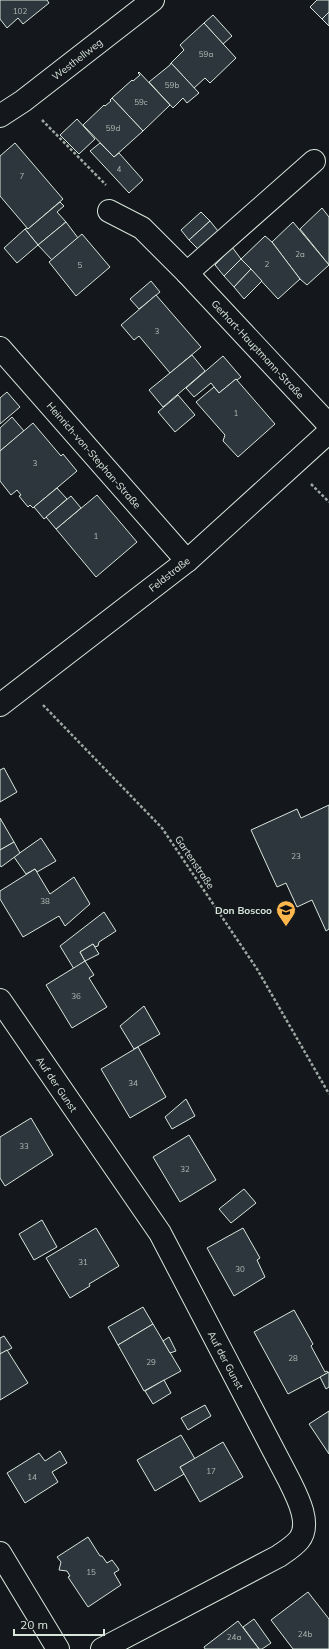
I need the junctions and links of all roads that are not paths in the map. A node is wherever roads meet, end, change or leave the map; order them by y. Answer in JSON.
{"nodes":[{"id":1,"x":153,"y":0,"type":"edge"},
{"id":2,"x":0,"y":116,"type":"edge"},
{"id":3,"x":314,"y":161,"type":"dead end"},
{"id":4,"x":109,"y":211,"type":"road end"},
{"id":5,"x":187,"y":273,"type":"junction"},
{"id":6,"x":0,"y":348,"type":"edge"},
{"id":7,"x":329,"y":425,"type":"edge"},
{"id":8,"x":329,"y":432,"type":"edge"},
{"id":9,"x":187,"y":561,"type":"junction"},
{"id":10,"x":0,"y":705,"type":"edge"},
{"id":11,"x":0,"y":1000,"type":"edge"},
{"id":12,"x":0,"y":1553,"type":"edge"},
{"id":13,"x":58,"y":1649,"type":"edge"},
{"id":14,"x":102,"y":1649,"type":"edge"}],
"edges":[{"from":1,"to":2,"type":"street","name":"Westhellweg"},
{"from":3,"to":5,"type":"street"},
{"from":4,"to":5,"type":"street","name":"Gerhart-Hauptmann-Straße"},
{"from":5,"to":7,"type":"street","name":"Gerhart-Hauptmann-Straße"},
{"from":6,"to":9,"type":"street","name":"Heinrich-von-Stephan-Straße"},
{"from":8,"to":9,"type":"street","name":"Feldstraße"},
{"from":9,"to":10,"type":"street","name":"Feldstraße"},
{"from":11,"to":14,"type":"street","name":"Auf der Gunst"},
{"from":12,"to":13,"type":"street"}]}
